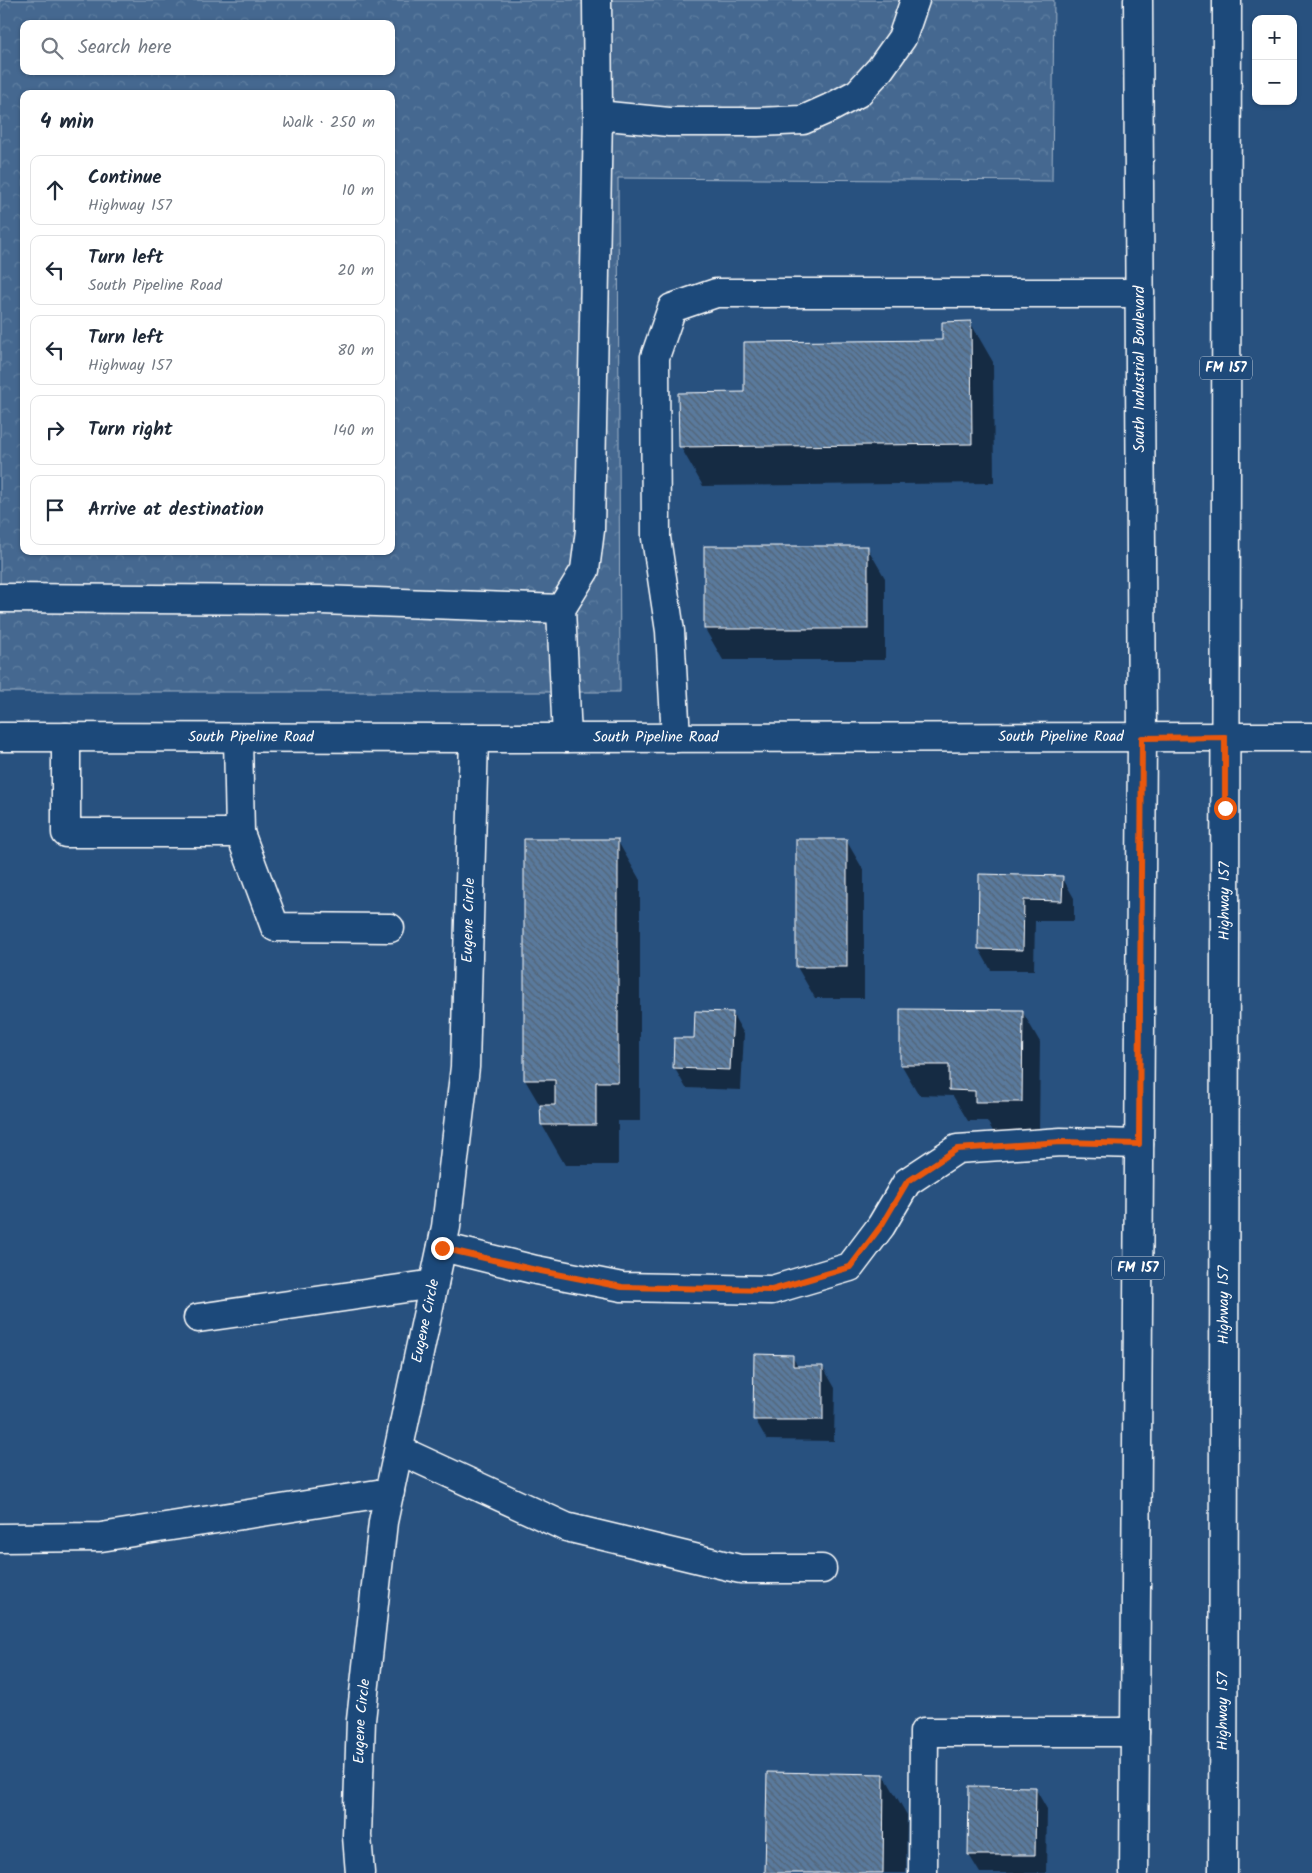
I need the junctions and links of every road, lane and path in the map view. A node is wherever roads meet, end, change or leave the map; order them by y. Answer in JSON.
{"nodes":[{"id":1,"x":597,"y":0,"type":"edge"},
{"id":2,"x":915,"y":0,"type":"edge"},
{"id":3,"x":1138,"y":0,"type":"edge"},
{"id":4,"x":1227,"y":0,"type":"edge"},
{"id":5,"x":598,"y":116,"type":"junction"},
{"id":6,"x":1140,"y":294,"type":"junction"},
{"id":7,"x":0,"y":598,"type":"edge"},
{"id":8,"x":561,"y":609,"type":"junction"},
{"id":9,"x":0,"y":737,"type":"edge"},
{"id":10,"x":66,"y":737,"type":"junction"},
{"id":11,"x":1225,"y":737,"type":"junction"},
{"id":12,"x":1312,"y":737,"type":"edge"},
{"id":13,"x":238,"y":738,"type":"junction"},
{"id":14,"x":474,"y":738,"type":"junction"},
{"id":15,"x":567,"y":738,"type":"junction"},
{"id":16,"x":676,"y":738,"type":"junction"},
{"id":17,"x":1142,"y":738,"type":"junction"},
{"id":18,"x":240,"y":833,"type":"junction"},
{"id":19,"x":390,"y":928,"type":"dead end"},
{"id":20,"x":1139,"y":1144,"type":"junction"},
{"id":21,"x":442,"y":1248,"type":"junction"},
{"id":22,"x":434,"y":1284,"type":"junction"},
{"id":23,"x":198,"y":1318,"type":"dead end"},
{"id":24,"x":399,"y":1450,"type":"junction"},
{"id":25,"x":390,"y":1492,"type":"junction"},
{"id":26,"x":0,"y":1538,"type":"edge"},
{"id":27,"x":822,"y":1569,"type":"dead end"},
{"id":28,"x":1135,"y":1732,"type":"junction"},
{"id":29,"x":360,"y":1873,"type":"edge"},
{"id":30,"x":923,"y":1873,"type":"edge"},
{"id":31,"x":1134,"y":1873,"type":"edge"},
{"id":32,"x":1223,"y":1873,"type":"edge"}],
"edges":[{"from":1,"to":5,"type":"main road"},
{"from":2,"to":5,"type":"main road"},
{"from":3,"to":6,"type":"main road","name":"South Industrial Boulevard","number":"FM 157"},
{"from":4,"to":11,"type":"main road","number":"FM 157"},
{"from":5,"to":8,"type":"main road"},
{"from":6,"to":16,"type":"main road"},
{"from":6,"to":17,"type":"main road","name":"South Industrial Boulevard","number":"FM 157"},
{"from":7,"to":8,"type":"main road"},
{"from":8,"to":15,"type":"main road"},
{"from":9,"to":10,"type":"main road","name":"South Pipeline Road"},
{"from":10,"to":13,"type":"main road","name":"South Pipeline Road"},
{"from":10,"to":18,"type":"main road"},
{"from":11,"to":12,"type":"main road","name":"South Pipeline Road"},
{"from":11,"to":17,"type":"main road","name":"South Pipeline Road"},
{"from":11,"to":32,"type":"main road","name":"Highway 157","number":"FM 157"},
{"from":13,"to":14,"type":"main road","name":"South Pipeline Road"},
{"from":13,"to":18,"type":"main road"},
{"from":14,"to":15,"type":"main road","name":"South Pipeline Road"},
{"from":14,"to":21,"type":"main road","name":"Eugene Circle"},
{"from":15,"to":16,"type":"main road","name":"South Pipeline Road"},
{"from":16,"to":17,"type":"main road","name":"South Pipeline Road"},
{"from":17,"to":20,"type":"main road","number":"FM 157"},
{"from":18,"to":19,"type":"main road"},
{"from":20,"to":21,"type":"main road"},
{"from":20,"to":28,"type":"main road","number":"FM 157"},
{"from":21,"to":22,"type":"main road","name":"Eugene Circle"},
{"from":22,"to":23,"type":"main road"},
{"from":22,"to":24,"type":"main road","name":"Eugene Circle"},
{"from":24,"to":25,"type":"main road","name":"Eugene Circle"},
{"from":24,"to":27,"type":"main road"},
{"from":25,"to":26,"type":"main road"},
{"from":25,"to":29,"type":"main road","name":"Eugene Circle"},
{"from":28,"to":30,"type":"main road"},
{"from":28,"to":31,"type":"main road","number":"FM 157"}]}
